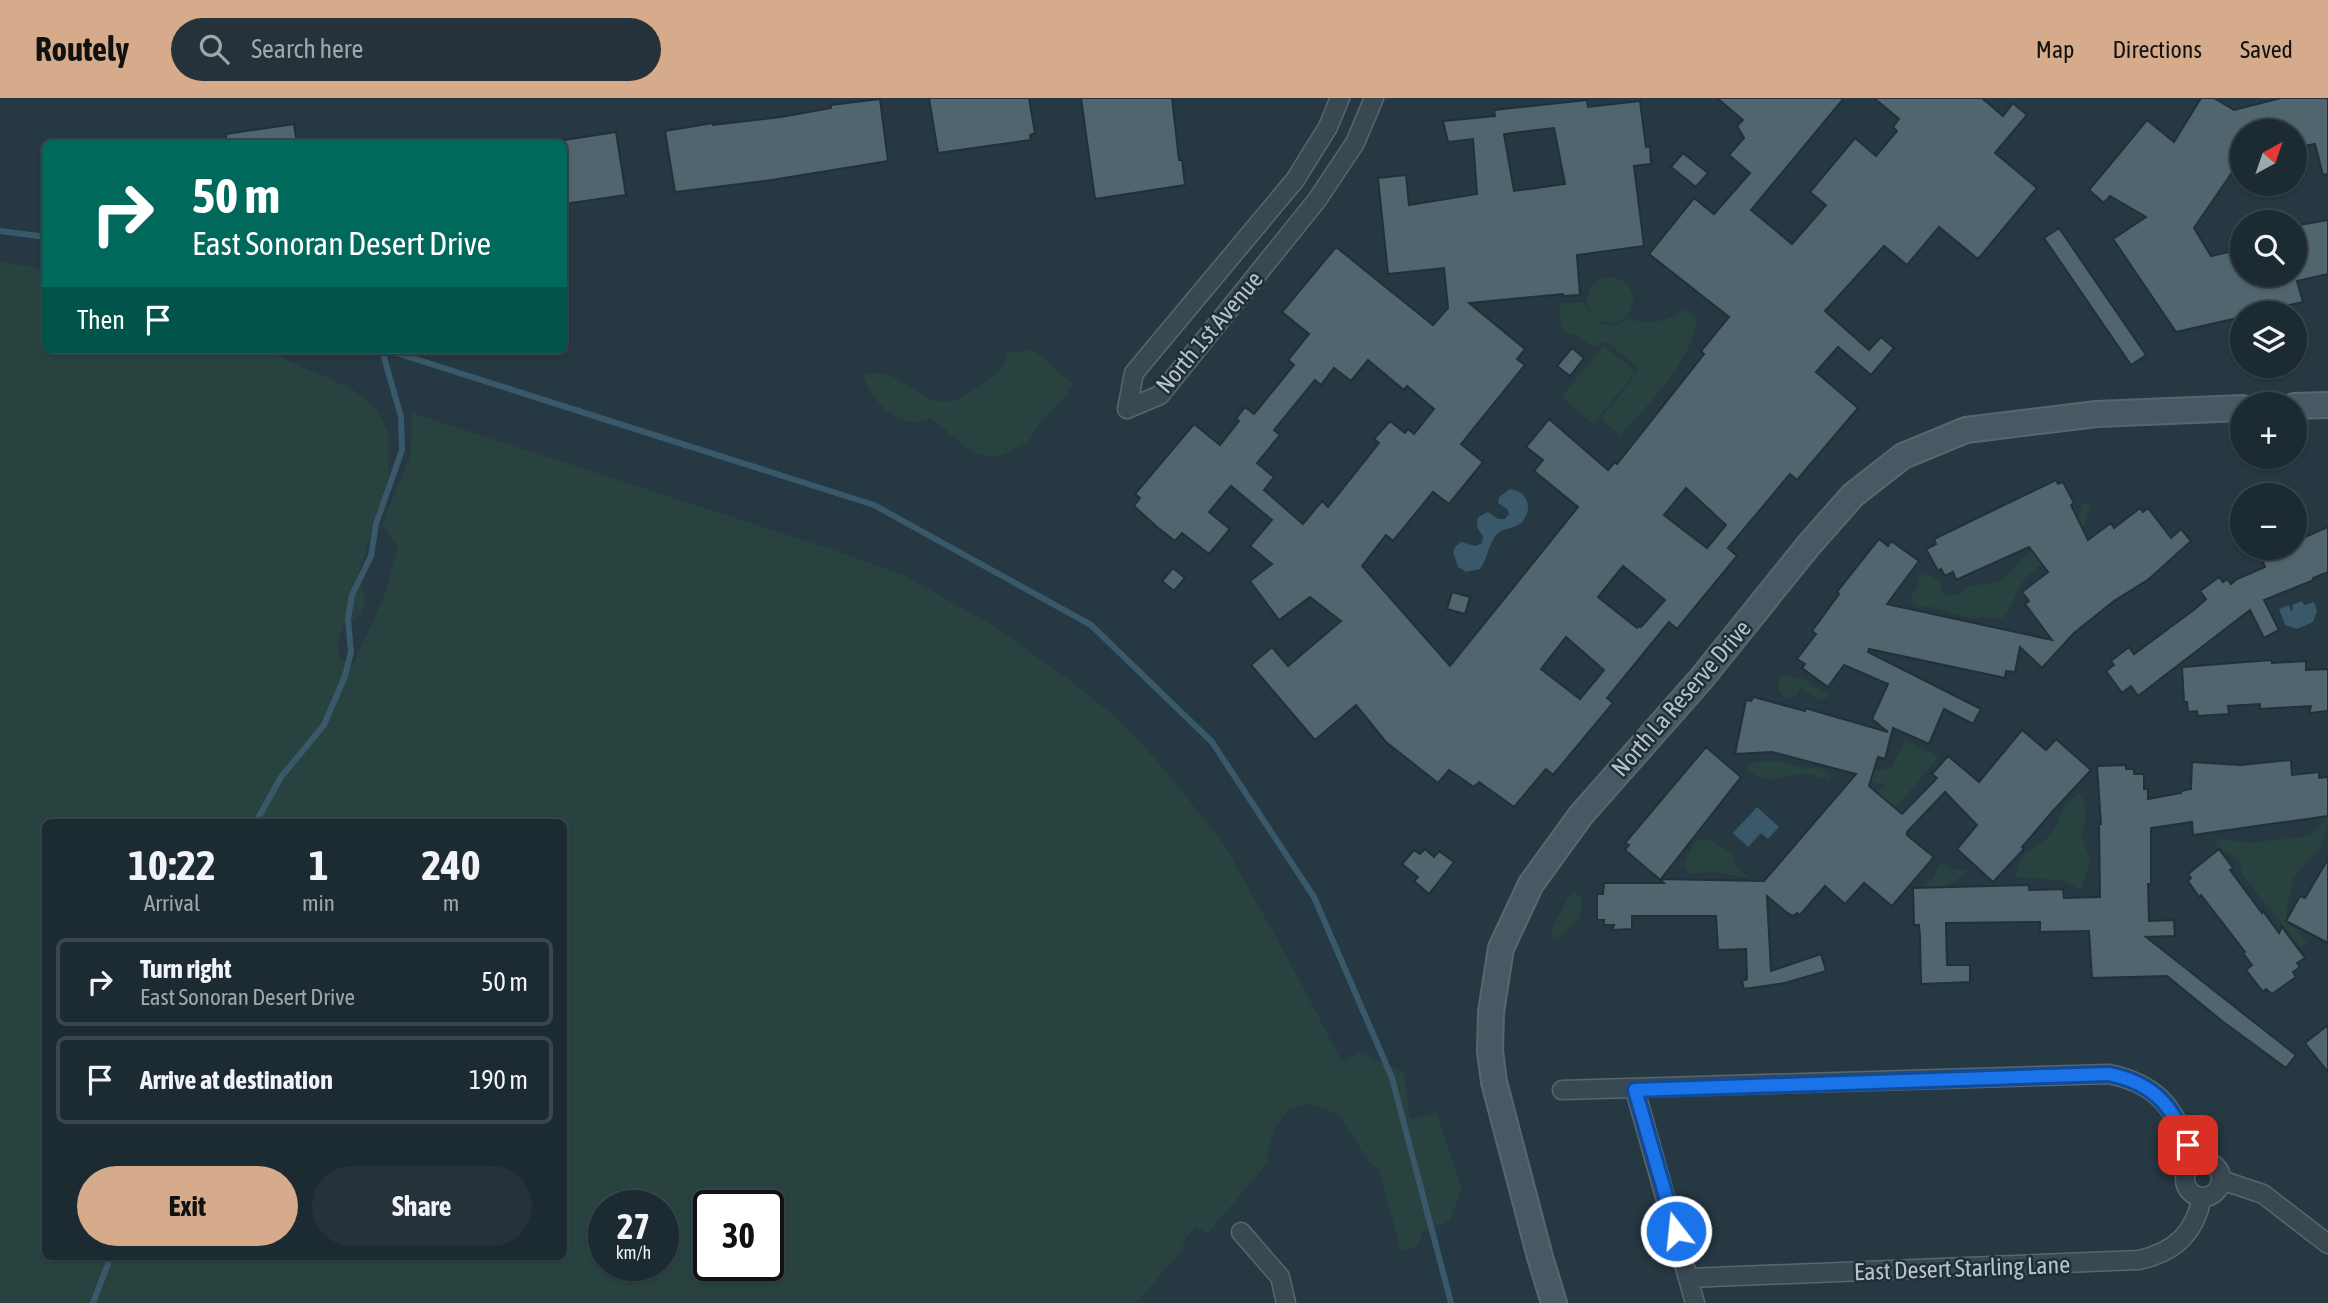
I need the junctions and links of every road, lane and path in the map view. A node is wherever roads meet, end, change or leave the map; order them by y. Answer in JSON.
{"nodes":[{"id":1,"x":1340,"y":98,"type":"edge"},
{"id":2,"x":1374,"y":98,"type":"edge"},
{"id":3,"x":2328,"y":405,"type":"edge"},
{"id":4,"x":2307,"y":406,"type":"edge"},
{"id":5,"x":2230,"y":408,"type":"edge"},
{"id":6,"x":1562,"y":1090,"type":"dead end"},
{"id":7,"x":1635,"y":1090,"type":"junction"},
{"id":8,"x":2195,"y":1162,"type":"junction"},
{"id":9,"x":2221,"y":1180,"type":"junction"},
{"id":10,"x":2202,"y":1197,"type":"junction"},
{"id":11,"x":1241,"y":1232,"type":"dead end"},
{"id":12,"x":2328,"y":1244,"type":"edge"},
{"id":13,"x":1689,"y":1278,"type":"junction"},
{"id":14,"x":1286,"y":1303,"type":"edge"},
{"id":15,"x":1554,"y":1303,"type":"edge"},
{"id":16,"x":1695,"y":1303,"type":"edge"}],
"edges":[{"from":1,"to":2,"type":"street","name":"North 1st Avenue"},
{"from":3,"to":4,"type":"street"},
{"from":5,"to":15,"type":"street","name":"North La Reserve Drive"},
{"from":6,"to":7,"type":"street"},
{"from":7,"to":8,"type":"street"},
{"from":7,"to":13,"type":"street"},
{"from":8,"to":9,"type":"street"},
{"from":8,"to":10,"type":"street"},
{"from":9,"to":10,"type":"street"},
{"from":9,"to":12,"type":"street"},
{"from":10,"to":13,"type":"street","name":"East Desert Starling Lane"},
{"from":11,"to":14,"type":"street"},
{"from":13,"to":16,"type":"street"}]}
